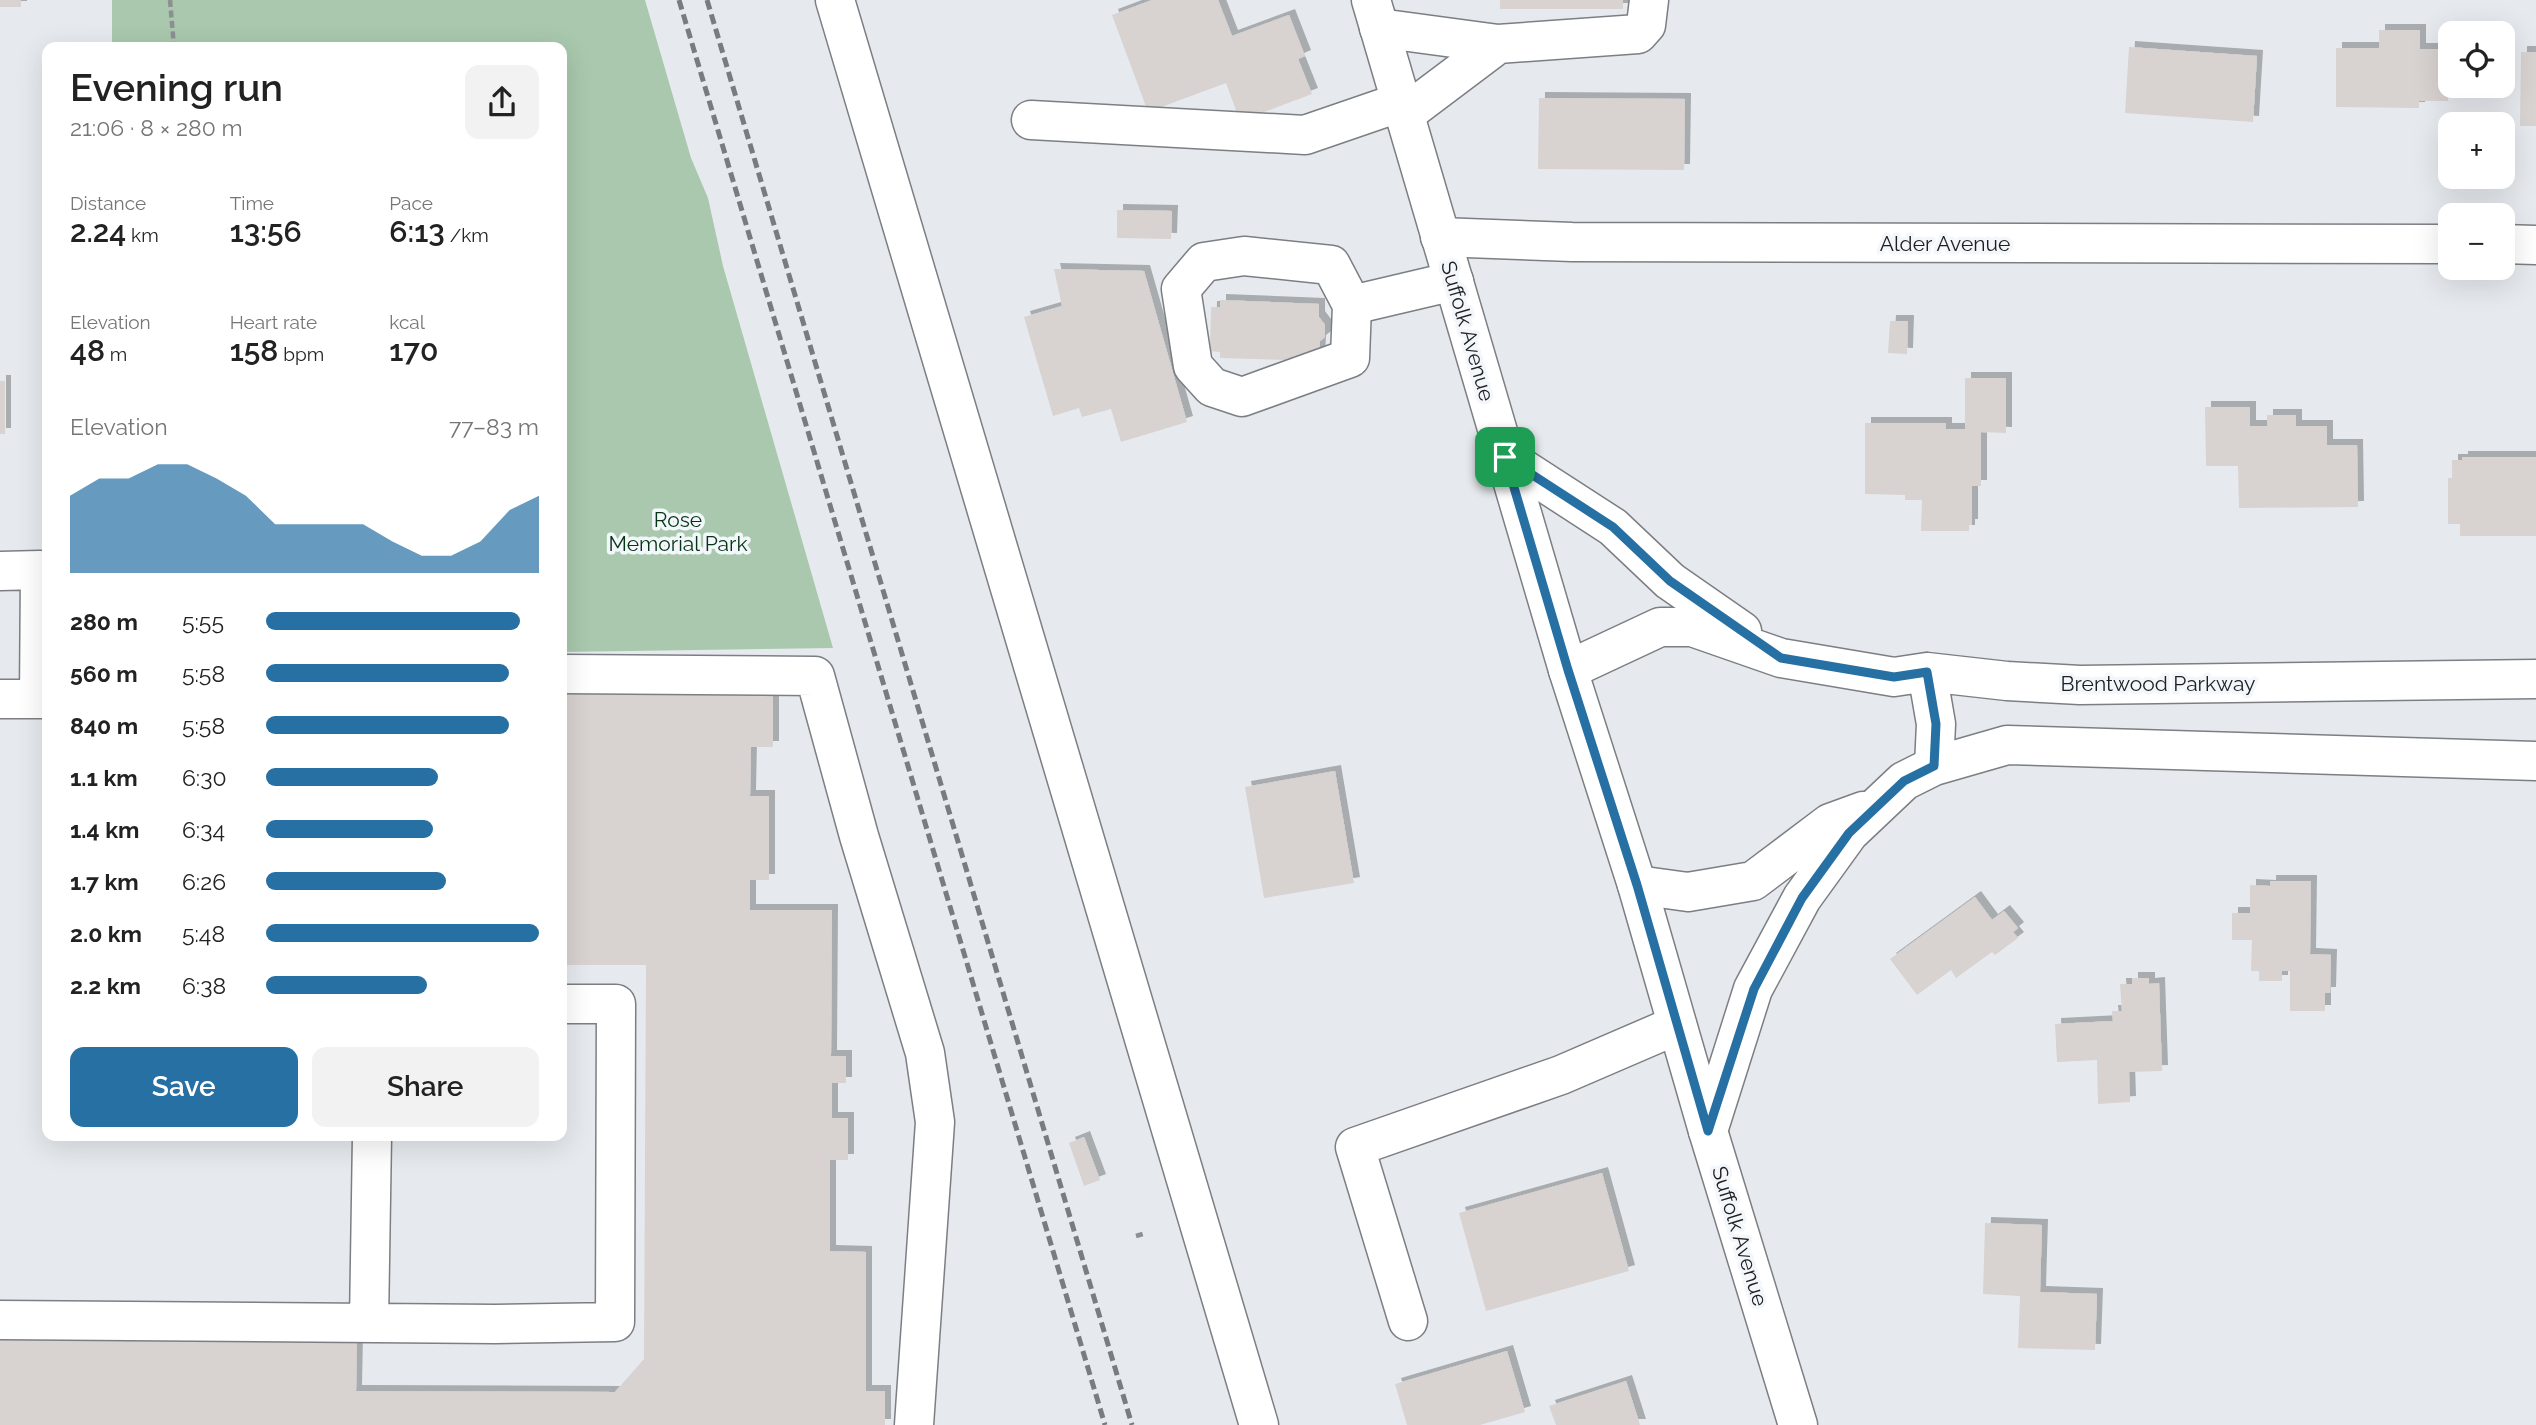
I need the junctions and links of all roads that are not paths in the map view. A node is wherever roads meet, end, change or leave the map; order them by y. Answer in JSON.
{"nodes":[{"id":1,"x":835,"y":0,"type":"edge"},
{"id":2,"x":1649,"y":0,"type":"edge"},
{"id":3,"x":1375,"y":14,"type":"edge"},
{"id":4,"x":1498,"y":44,"type":"junction"},
{"id":5,"x":1403,"y":108,"type":"junction"},
{"id":6,"x":1031,"y":120,"type":"dead end"},
{"id":7,"x":1440,"y":237,"type":"junction"},
{"id":8,"x":2438,"y":244,"type":"edge"},
{"id":9,"x":2515,"y":244,"type":"edge"},
{"id":10,"x":2536,"y":245,"type":"edge"},
{"id":11,"x":1454,"y":281,"type":"junction"},
{"id":12,"x":1352,"y":305,"type":"junction"},
{"id":13,"x":1505,"y":457,"type":"junction"},
{"id":14,"x":0,"y":570,"type":"edge"},
{"id":15,"x":42,"y":656,"type":"edge"},
{"id":16,"x":1781,"y":658,"type":"junction"},
{"id":17,"x":1568,"y":670,"type":"junction"},
{"id":18,"x":1927,"y":672,"type":"junction"},
{"id":19,"x":567,"y":674,"type":"edge"},
{"id":20,"x":2536,"y":679,"type":"edge"},
{"id":21,"x":0,"y":699,"type":"edge"},
{"id":22,"x":42,"y":699,"type":"edge"},
{"id":23,"x":2536,"y":761,"type":"edge"},
{"id":24,"x":1934,"y":766,"type":"junction"},
{"id":25,"x":1879,"y":805,"type":"junction"},
{"id":26,"x":1637,"y":885,"type":"junction"},
{"id":27,"x":567,"y":1004,"type":"edge"},
{"id":28,"x":1677,"y":1025,"type":"junction"},
{"id":29,"x":1708,"y":1131,"type":"junction"},
{"id":30,"x":372,"y":1141,"type":"edge"},
{"id":31,"x":0,"y":1320,"type":"edge"},
{"id":32,"x":1408,"y":1321,"type":"dead end"},
{"id":33,"x":369,"y":1323,"type":"junction"},
{"id":34,"x":915,"y":1425,"type":"edge"},
{"id":35,"x":1259,"y":1425,"type":"edge"},
{"id":36,"x":1798,"y":1425,"type":"edge"}],
"edges":[{"from":1,"to":35,"type":"street"},
{"from":2,"to":4,"type":"street"},
{"from":3,"to":4,"type":"street"},
{"from":3,"to":5,"type":"street","name":"Suffolk Avenue"},
{"from":4,"to":5,"type":"street"},
{"from":5,"to":6,"type":"street"},
{"from":5,"to":7,"type":"street","name":"Suffolk Avenue"},
{"from":7,"to":8,"type":"street","name":"Alder Avenue"},
{"from":7,"to":11,"type":"street","name":"Suffolk Avenue"},
{"from":9,"to":10,"type":"street"},
{"from":11,"to":12,"type":"street"},
{"from":11,"to":13,"type":"street","name":"Suffolk Avenue"},
{"from":12,"to":12,"type":"street"},
{"from":13,"to":16,"type":"street","name":"Brentwood Parkway"},
{"from":13,"to":17,"type":"street","name":"Suffolk Avenue"},
{"from":14,"to":15,"type":"street"},
{"from":16,"to":17,"type":"street","name":"Brentwood Parkway"},
{"from":16,"to":18,"type":"street","name":"Brentwood Parkway"},
{"from":17,"to":26,"type":"street","name":"Suffolk Avenue"},
{"from":18,"to":20,"type":"street","name":"Brentwood Parkway"},
{"from":18,"to":24,"type":"street"},
{"from":19,"to":34,"type":"street"},
{"from":21,"to":22,"type":"street"},
{"from":23,"to":24,"type":"street"},
{"from":24,"to":25,"type":"street"},
{"from":25,"to":26,"type":"street"},
{"from":25,"to":29,"type":"street"},
{"from":26,"to":28,"type":"street","name":"Suffolk Avenue"},
{"from":27,"to":33,"type":"street"},
{"from":28,"to":29,"type":"street","name":"Suffolk Avenue"},
{"from":28,"to":32,"type":"street"},
{"from":29,"to":36,"type":"street","name":"Suffolk Avenue"},
{"from":30,"to":33,"type":"street"},
{"from":31,"to":33,"type":"street"}]}
